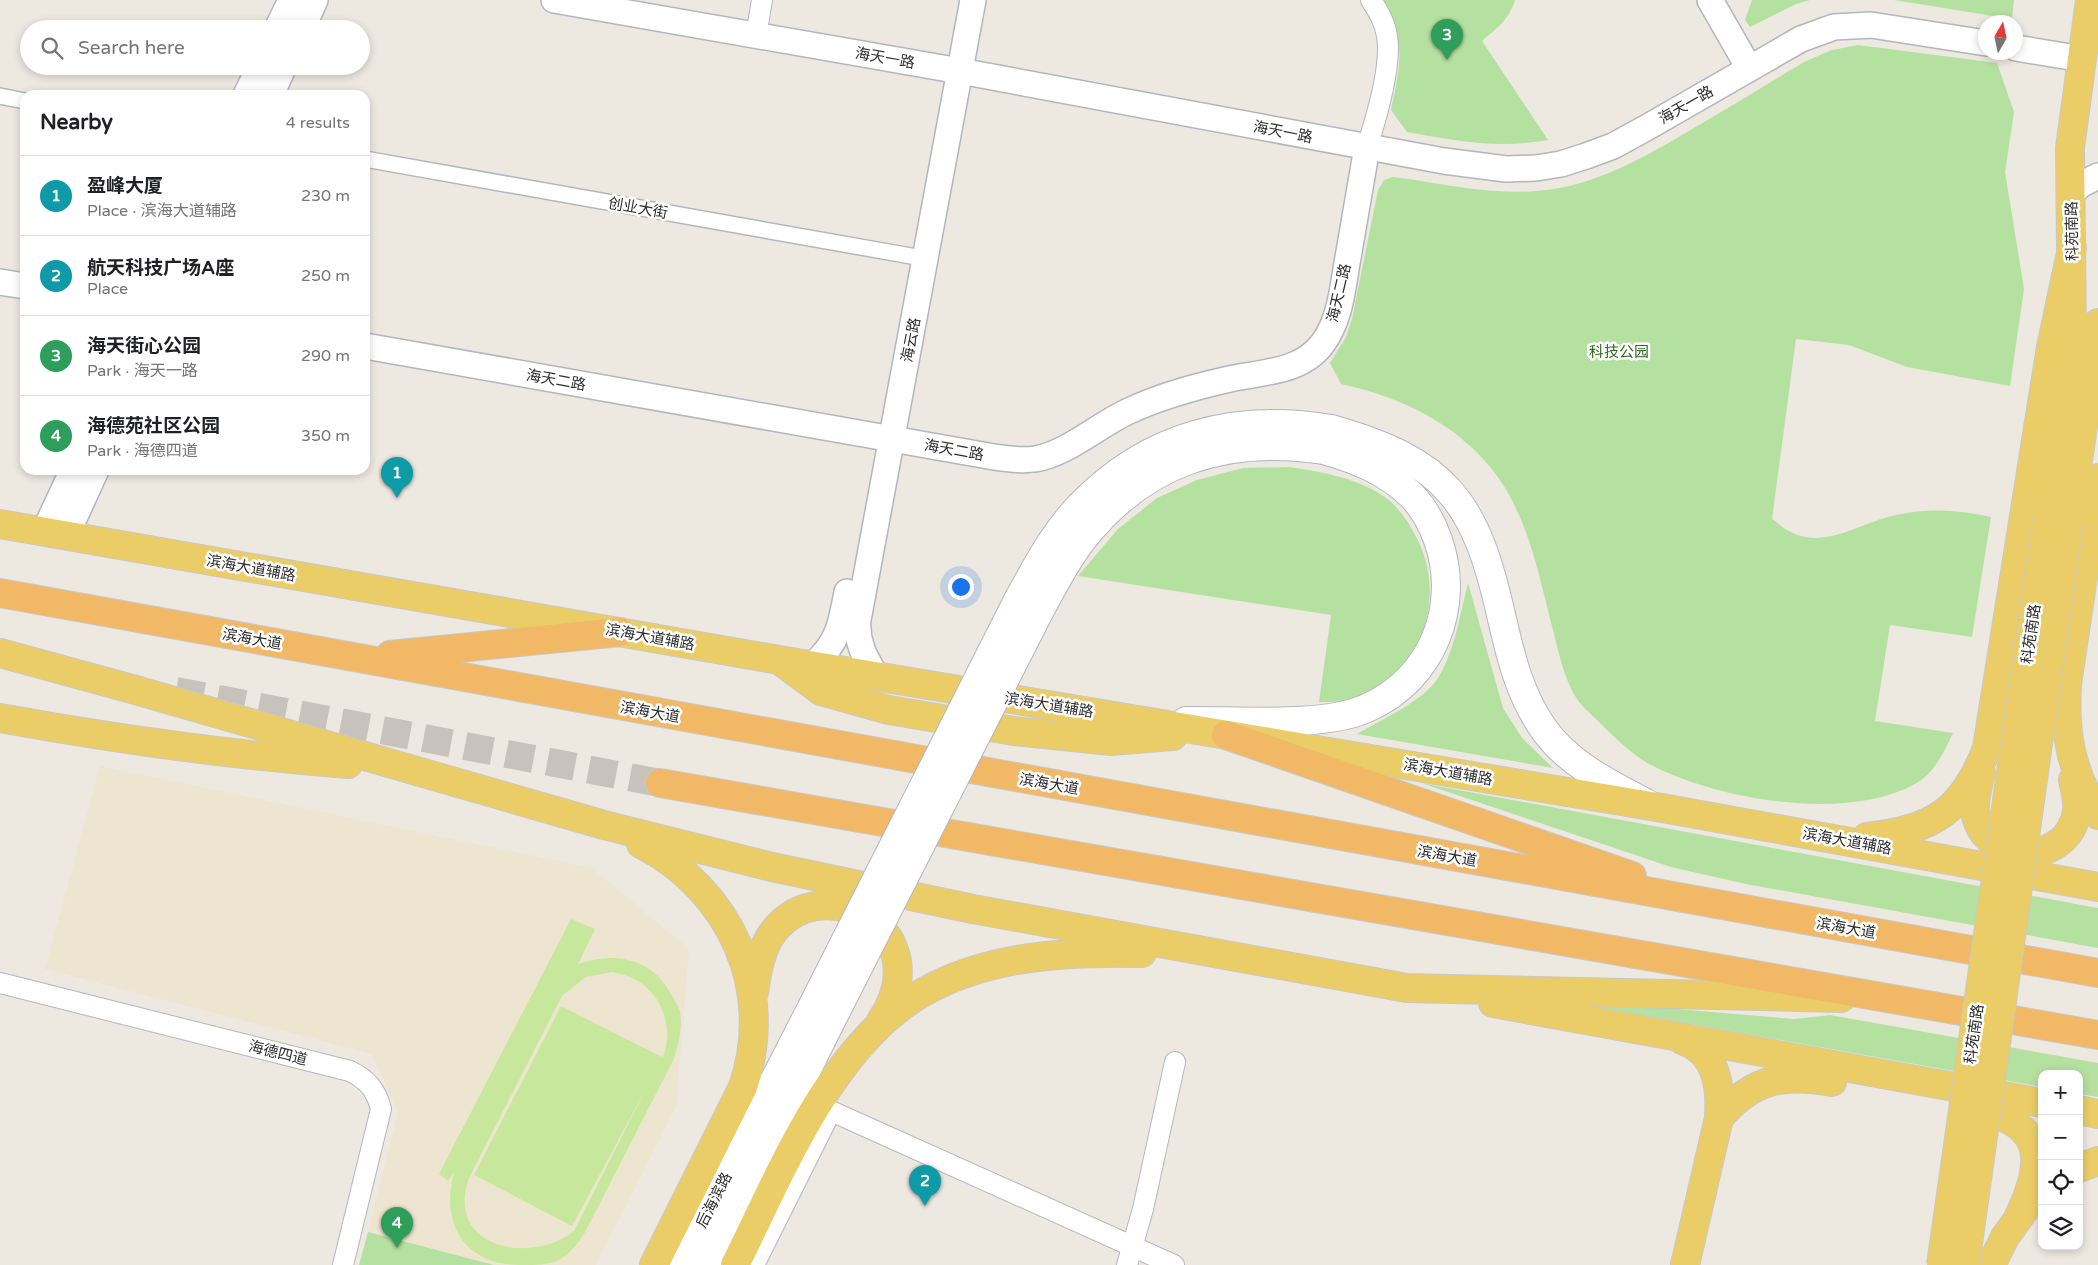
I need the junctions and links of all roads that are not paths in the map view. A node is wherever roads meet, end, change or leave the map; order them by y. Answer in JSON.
{"nodes":[{"id":1,"x":290,"y":0,"type":"edge"},
{"id":2,"x":315,"y":0,"type":"edge"},
{"id":3,"x":554,"y":0,"type":"edge"},
{"id":4,"x":762,"y":0,"type":"edge"},
{"id":5,"x":957,"y":0,"type":"edge"},
{"id":6,"x":973,"y":0,"type":"edge"},
{"id":7,"x":1371,"y":0,"type":"edge"},
{"id":8,"x":1710,"y":0,"type":"edge"},
{"id":9,"x":2090,"y":0,"type":"edge"},
{"id":10,"x":281,"y":20,"type":"edge"},
{"id":11,"x":306,"y":20,"type":"edge"},
{"id":12,"x":756,"y":36,"type":"junction"},
{"id":13,"x":1978,"y":42,"type":"edge"},
{"id":14,"x":2023,"y":49,"type":"edge"},
{"id":15,"x":2082,"y":59,"type":"junction"},
{"id":16,"x":1749,"y":68,"type":"junction"},
{"id":17,"x":952,"y":70,"type":"junction"},
{"id":18,"x":256,"y":75,"type":"edge"},
{"id":19,"x":280,"y":75,"type":"edge"},
{"id":20,"x":248,"y":90,"type":"edge"},
{"id":21,"x":273,"y":90,"type":"edge"},
{"id":22,"x":0,"y":96,"type":"edge"},
{"id":23,"x":20,"y":99,"type":"edge"},
{"id":24,"x":1367,"y":147,"type":"junction"},
{"id":25,"x":370,"y":160,"type":"edge"},
{"id":26,"x":2098,"y":176,"type":"edge"},
{"id":27,"x":2071,"y":193,"type":"junction"},
{"id":28,"x":2098,"y":197,"type":"edge"},
{"id":29,"x":2072,"y":248,"type":"junction"},
{"id":30,"x":911,"y":256,"type":"junction"},
{"id":31,"x":0,"y":282,"type":"edge"},
{"id":32,"x":20,"y":285,"type":"edge"},
{"id":33,"x":2098,"y":323,"type":"edge"},
{"id":34,"x":370,"y":347,"type":"edge"},
{"id":35,"x":885,"y":438,"type":"junction"},
{"id":36,"x":1327,"y":440,"type":"junction"},
{"id":37,"x":72,"y":475,"type":"edge"},
{"id":38,"x":93,"y":475,"type":"edge"},
{"id":39,"x":2098,"y":478,"type":"edge"},
{"id":40,"x":2058,"y":521,"type":"junction"},
{"id":41,"x":0,"y":524,"type":"edge"},
{"id":42,"x":55,"y":534,"type":"junction"},
{"id":43,"x":0,"y":593,"type":"edge"},
{"id":44,"x":620,"y":632,"type":"junction"},
{"id":45,"x":0,"y":653,"type":"edge"},
{"id":46,"x":358,"y":658,"type":"junction"},
{"id":47,"x":779,"y":660,"type":"junction"},
{"id":48,"x":813,"y":665,"type":"junction"},
{"id":49,"x":876,"y":676,"type":"junction"},
{"id":50,"x":0,"y":718,"type":"edge"},
{"id":51,"x":1148,"y":721,"type":"junction"},
{"id":52,"x":1218,"y":734,"type":"junction"},
{"id":53,"x":2068,"y":743,"type":"junction"},
{"id":54,"x":1987,"y":748,"type":"junction"},
{"id":55,"x":403,"y":769,"type":"junction"},
{"id":56,"x":660,"y":783,"type":"tunnel mouth"},
{"id":57,"x":1651,"y":806,"type":"junction"},
{"id":58,"x":2098,"y":815,"type":"edge"},
{"id":59,"x":604,"y":826,"type":"junction"},
{"id":60,"x":1820,"y":836,"type":"junction"},
{"id":61,"x":2098,"y":886,"type":"edge"},
{"id":62,"x":1721,"y":906,"type":"junction"},
{"id":63,"x":1227,"y":955,"type":"junction"},
{"id":64,"x":2098,"y":973,"type":"edge"},
{"id":65,"x":0,"y":983,"type":"edge"},
{"id":66,"x":1407,"y":988,"type":"junction"},
{"id":67,"x":1897,"y":1000,"type":"junction"},
{"id":68,"x":753,"y":1005,"type":"junction"},
{"id":69,"x":871,"y":1034,"type":"junction"},
{"id":70,"x":2098,"y":1035,"type":"edge"},
{"id":71,"x":1674,"y":1036,"type":"junction"},
{"id":72,"x":1175,"y":1062,"type":"dead end"},
{"id":73,"x":2038,"y":1103,"type":"edge"},
{"id":74,"x":2083,"y":1111,"type":"edge"},
{"id":75,"x":2098,"y":1114,"type":"edge"},
{"id":76,"x":1718,"y":1118,"type":"junction"},
{"id":77,"x":758,"y":1140,"type":"junction"},
{"id":78,"x":2098,"y":1162,"type":"edge"},
{"id":79,"x":2083,"y":1167,"type":"edge"},
{"id":80,"x":2038,"y":1195,"type":"edge"},
{"id":81,"x":2019,"y":1216,"type":"junction"},
{"id":82,"x":1130,"y":1256,"type":"edge"},
{"id":83,"x":343,"y":1265,"type":"edge"},
{"id":84,"x":654,"y":1265,"type":"edge"},
{"id":85,"x":680,"y":1265,"type":"edge"},
{"id":86,"x":709,"y":1265,"type":"edge"},
{"id":87,"x":735,"y":1265,"type":"edge"},
{"id":88,"x":754,"y":1265,"type":"edge"},
{"id":89,"x":1174,"y":1265,"type":"edge"},
{"id":90,"x":1685,"y":1265,"type":"edge"},
{"id":91,"x":1941,"y":1265,"type":"edge"},
{"id":92,"x":1965,"y":1265,"type":"edge"},
{"id":93,"x":1991,"y":1265,"type":"edge"}],
"edges":[{"from":1,"to":10,"type":"street"},
{"from":2,"to":11,"type":"street"},
{"from":3,"to":12,"type":"street","name":"海天一路"},
{"from":4,"to":12,"type":"street"},
{"from":5,"to":17,"type":"street","name":"海云路"},
{"from":6,"to":17,"type":"street","name":"海云路"},
{"from":7,"to":24,"type":"street"},
{"from":8,"to":16,"type":"street"},
{"from":9,"to":15,"type":"main road","name":"科苑南路"},
{"from":12,"to":17,"type":"street","name":"海天一路"},
{"from":13,"to":16,"type":"street","name":"海天一路"},
{"from":14,"to":15,"type":"street"},
{"from":15,"to":27,"type":"main road","name":"科苑南路"},
{"from":16,"to":24,"type":"street","name":"海天一路"},
{"from":17,"to":24,"type":"street","name":"海天一路"},
{"from":17,"to":30,"type":"street","name":"海云路"},
{"from":17,"to":35,"type":"street","name":"海云路"},
{"from":18,"to":20,"type":"street"},
{"from":19,"to":21,"type":"street"},
{"from":22,"to":23,"type":"street"},
{"from":24,"to":35,"type":"street","name":"海天二路"},
{"from":25,"to":30,"type":"street","name":"创业大街"},
{"from":26,"to":27,"type":"street"},
{"from":27,"to":28,"type":"street"},
{"from":27,"to":29,"type":"main road","name":"科苑南路"},
{"from":29,"to":40,"type":"main road","name":"科苑南路"},
{"from":29,"to":54,"type":"main road"},
{"from":30,"to":35,"type":"street","name":"海云路"},
{"from":31,"to":32,"type":"street"},
{"from":33,"to":40,"type":"main road","name":"科苑南路"},
{"from":34,"to":35,"type":"street","name":"海天二路"},
{"from":35,"to":48,"type":"street","name":"海云路"},
{"from":35,"to":49,"type":"street","name":"海云路"},
{"from":36,"to":51,"type":"main road"},
{"from":36,"to":57,"type":"main road"},
{"from":36,"to":77,"type":"main road","bridge":true},
{"from":37,"to":42,"type":"street"},
{"from":38,"to":42,"type":"street"},
{"from":39,"to":53,"type":"main road"},
{"from":40,"to":91,"type":"main road","name":"科苑南路","bridge":true},
{"from":40,"to":92,"type":"main road","name":"科苑南路","bridge":true},
{"from":41,"to":42,"type":"main road","name":"滨海大道辅路"},
{"from":42,"to":44,"type":"main road","name":"滨海大道辅路"},
{"from":43,"to":46,"type":"highway","name":"滨海大道"},
{"from":44,"to":46,"type":"highway"},
{"from":44,"to":47,"type":"main road","name":"滨海大道辅路"},
{"from":45,"to":55,"type":"main road"},
{"from":46,"to":62,"type":"highway","name":"滨海大道"},
{"from":47,"to":48,"type":"main road","name":"滨海大道辅路"},
{"from":47,"to":52,"type":"main road"},
{"from":48,"to":49,"type":"main road","name":"滨海大道辅路"},
{"from":49,"to":51,"type":"main road","name":"滨海大道辅路"},
{"from":50,"to":55,"type":"main road"},
{"from":51,"to":52,"type":"main road","name":"滨海大道辅路"},
{"from":52,"to":57,"type":"main road","name":"滨海大道辅路"},
{"from":52,"to":62,"type":"highway"},
{"from":53,"to":54,"type":"main road"},
{"from":53,"to":58,"type":"main road"},
{"from":54,"to":60,"type":"main road"},
{"from":55,"to":59,"type":"main road"},
{"from":56,"to":67,"type":"highway"},
{"from":57,"to":60,"type":"main road","name":"滨海大道辅路"},
{"from":59,"to":63,"type":"main road"},
{"from":59,"to":68,"type":"main road"},
{"from":60,"to":61,"type":"main road","name":"滨海大道辅路"},
{"from":62,"to":64,"type":"highway","name":"滨海大道"},
{"from":63,"to":66,"type":"main road"},
{"from":63,"to":69,"type":"main road"},
{"from":65,"to":83,"type":"street","name":"海德四道"},
{"from":66,"to":67,"type":"main road"},
{"from":66,"to":71,"type":"main road"},
{"from":67,"to":70,"type":"highway"},
{"from":68,"to":69,"type":"main road"},
{"from":68,"to":84,"type":"main road"},
{"from":69,"to":87,"type":"main road"},
{"from":71,"to":73,"type":"main road"},
{"from":71,"to":76,"type":"main road"},
{"from":72,"to":82,"type":"street"},
{"from":74,"to":75,"type":"main road"},
{"from":76,"to":81,"type":"main road"},
{"from":76,"to":90,"type":"main road"},
{"from":77,"to":85,"type":"main road","name":"后海滨路"},
{"from":77,"to":86,"type":"main road","name":"后海滨路"},
{"from":78,"to":79,"type":"main road"},
{"from":80,"to":81,"type":"main road"},
{"from":81,"to":93,"type":"main road"},
{"from":82,"to":88,"type":"street"},
{"from":82,"to":89,"type":"street"}]}
